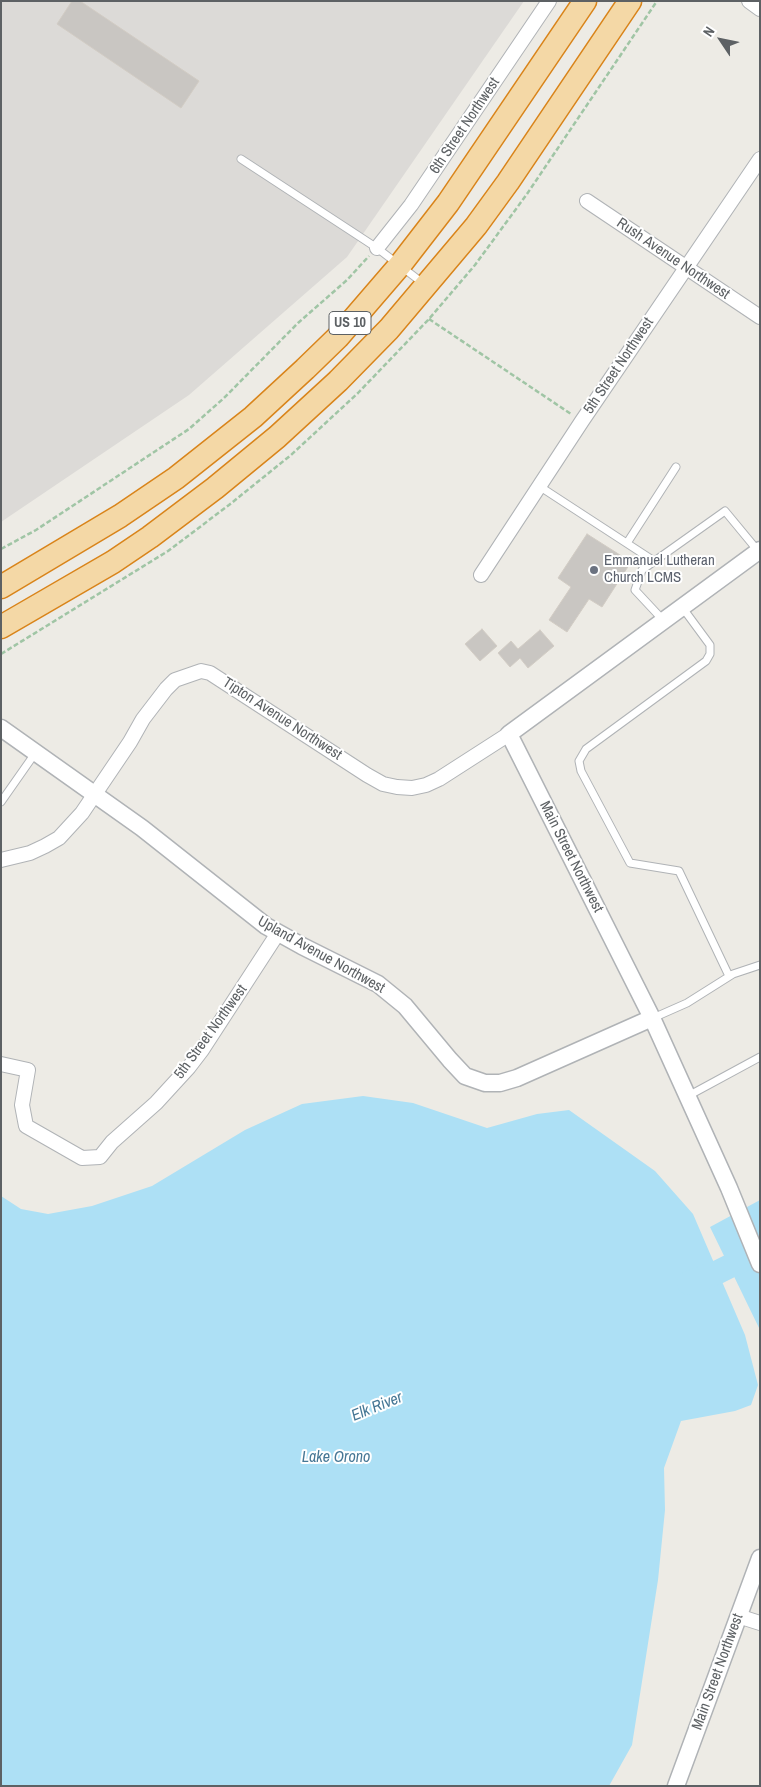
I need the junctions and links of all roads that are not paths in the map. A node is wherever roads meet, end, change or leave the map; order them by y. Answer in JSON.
{"nodes":[{"id":1,"x":549,"y":1,"type":"edge"},
{"id":2,"x":585,"y":1,"type":"edge"},
{"id":3,"x":630,"y":1,"type":"edge"},
{"id":4,"x":749,"y":1,"type":"edge"},
{"id":5,"x":760,"y":9,"type":"edge"},
{"id":6,"x":241,"y":159,"type":"dead end"},
{"id":7,"x":760,"y":159,"type":"edge"},
{"id":8,"x":586,"y":201,"type":"dead end"},
{"id":9,"x":377,"y":248,"type":"junction"},
{"id":10,"x":400,"y":265,"type":"junction"},
{"id":11,"x":686,"y":269,"type":"junction"},
{"id":12,"x":426,"y":286,"type":"junction"},
{"id":13,"x":760,"y":317,"type":"edge"},
{"id":14,"x":676,"y":467,"type":"dead end"},
{"id":15,"x":539,"y":486,"type":"junction"},
{"id":16,"x":627,"y":543,"type":"junction"},
{"id":17,"x":759,"y":551,"type":"edge"},
{"id":18,"x":654,"y":561,"type":"junction"},
{"id":19,"x":481,"y":575,"type":"dead end"},
{"id":20,"x":1,"y":587,"type":"edge"},
{"id":21,"x":682,"y":607,"type":"junction"},
{"id":22,"x":663,"y":620,"type":"junction"},
{"id":23,"x":1,"y":627,"type":"edge"},
{"id":24,"x":1,"y":728,"type":"edge"},
{"id":25,"x":509,"y":734,"type":"junction"},
{"id":26,"x":36,"y":752,"type":"junction"},
{"id":27,"x":96,"y":793,"type":"junction"},
{"id":28,"x":1,"y":802,"type":"edge"},
{"id":29,"x":1,"y":860,"type":"edge"},
{"id":30,"x":278,"y":933,"type":"junction"},
{"id":31,"x":760,"y":966,"type":"edge"},
{"id":32,"x":729,"y":976,"type":"junction"},
{"id":33,"x":652,"y":1018,"type":"junction"},
{"id":34,"x":760,"y":1057,"type":"edge"},
{"id":35,"x":1,"y":1064,"type":"edge"},
{"id":36,"x":687,"y":1096,"type":"junction"},
{"id":37,"x":760,"y":1264,"type":"edge"},
{"id":38,"x":760,"y":1558,"type":"edge"},
{"id":39,"x":738,"y":1616,"type":"junction"},
{"id":40,"x":760,"y":1624,"type":"edge"},
{"id":41,"x":676,"y":1786,"type":"edge"}],
"edges":[{"from":1,"to":9,"type":"street","name":"6th Street Northwest"},
{"from":2,"to":10,"type":"highway","number":"US 10"},
{"from":3,"to":12,"type":"highway","number":"US 10"},
{"from":4,"to":5,"type":"street"},
{"from":6,"to":9,"type":"lane"},
{"from":7,"to":11,"type":"street","name":"5th Street Northwest"},
{"from":8,"to":11,"type":"street","name":"Rush Avenue Northwest"},
{"from":9,"to":10,"type":"lane"},
{"from":10,"to":12,"type":"lane"},
{"from":10,"to":20,"type":"highway","number":"US 10"},
{"from":11,"to":13,"type":"street","name":"Rush Avenue Northwest"},
{"from":11,"to":15,"type":"street","name":"5th Street Northwest"},
{"from":12,"to":23,"type":"highway","number":"US 10"},
{"from":14,"to":16,"type":"lane"},
{"from":15,"to":16,"type":"lane"},
{"from":15,"to":19,"type":"street","name":"5th Street Northwest"},
{"from":16,"to":18,"type":"lane"},
{"from":17,"to":18,"type":"lane"},
{"from":17,"to":21,"type":"street"},
{"from":18,"to":22,"type":"lane"},
{"from":21,"to":22,"type":"street"},
{"from":21,"to":32,"type":"lane"},
{"from":22,"to":25,"type":"street"},
{"from":24,"to":26,"type":"street","name":"Upland Avenue Northwest"},
{"from":25,"to":27,"type":"street","name":"Tipton Avenue Northwest"},
{"from":25,"to":33,"type":"street","name":"Main Street Northwest"},
{"from":26,"to":27,"type":"street","name":"Upland Avenue Northwest"},
{"from":26,"to":28,"type":"lane"},
{"from":27,"to":29,"type":"street"},
{"from":27,"to":30,"type":"street","name":"Upland Avenue Northwest"},
{"from":30,"to":33,"type":"street","name":"Upland Avenue Northwest"},
{"from":30,"to":35,"type":"street","name":"5th Street Northwest"},
{"from":31,"to":32,"type":"lane"},
{"from":32,"to":33,"type":"lane"},
{"from":33,"to":36,"type":"street","name":"Main Street Northwest"},
{"from":34,"to":36,"type":"lane"},
{"from":36,"to":37,"type":"street","name":"Main Street Northwest"},
{"from":38,"to":39,"type":"street","name":"Main Street Northwest"},
{"from":39,"to":40,"type":"street"},
{"from":39,"to":41,"type":"street","name":"Main Street Northwest"}]}
